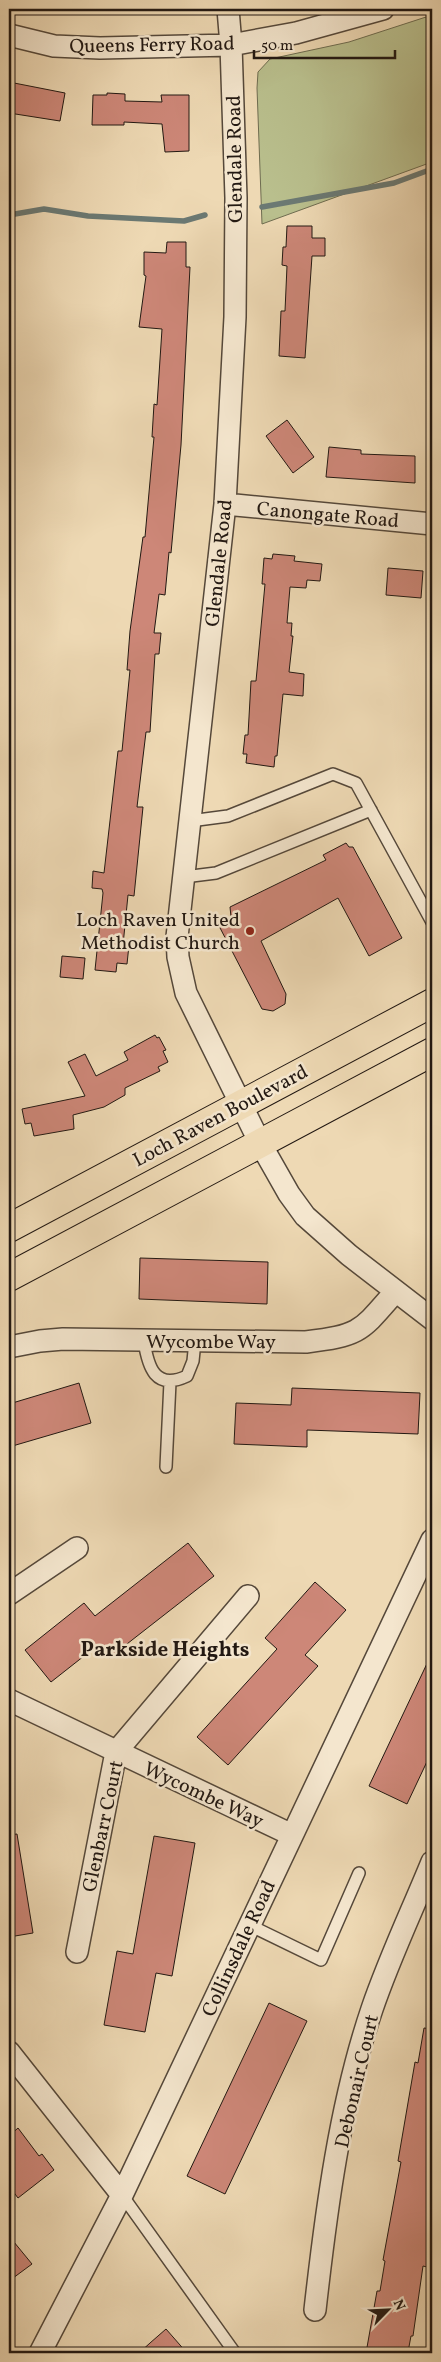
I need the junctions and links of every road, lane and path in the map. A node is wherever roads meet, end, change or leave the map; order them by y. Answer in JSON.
{"nodes":[{"id":1,"x":228,"y":9,"type":"edge"},
{"id":2,"x":382,"y":9,"type":"edge"},
{"id":3,"x":9,"y":35,"type":"edge"},
{"id":4,"x":231,"y":45,"type":"junction"},
{"id":5,"x":224,"y":504,"type":"junction"},
{"id":6,"x":432,"y":524,"type":"edge"},
{"id":7,"x":371,"y":810,"type":"junction"},
{"id":8,"x":190,"y":821,"type":"junction"},
{"id":9,"x":184,"y":877,"type":"junction"},
{"id":10,"x":432,"y":922,"type":"edge"},
{"id":11,"x":432,"y":1003,"type":"edge"},
{"id":12,"x":432,"y":1052,"type":"edge"},
{"id":13,"x":241,"y":1103,"type":"junction"},
{"id":14,"x":260,"y":1143,"type":"junction"},
{"id":15,"x":9,"y":1228,"type":"edge"},
{"id":16,"x":9,"y":1277,"type":"edge"},
{"id":17,"x":395,"y":1292,"type":"junction"},
{"id":18,"x":432,"y":1319,"type":"edge"},
{"id":19,"x":144,"y":1340,"type":"junction"},
{"id":20,"x":195,"y":1341,"type":"junction"},
{"id":21,"x":9,"y":1348,"type":"edge"},
{"id":22,"x":170,"y":1382,"type":"junction"},
{"id":23,"x":166,"y":1467,"type":"dead end"},
{"id":24,"x":432,"y":1540,"type":"edge"},
{"id":25,"x":77,"y":1548,"type":"dead end"},
{"id":26,"x":9,"y":1594,"type":"edge"},
{"id":27,"x":248,"y":1596,"type":"dead end"},
{"id":28,"x":9,"y":1700,"type":"edge"},
{"id":29,"x":116,"y":1752,"type":"junction"},
{"id":30,"x":292,"y":1835,"type":"junction"},
{"id":31,"x":432,"y":1862,"type":"edge"},
{"id":32,"x":359,"y":1873,"type":"dead end"},
{"id":33,"x":249,"y":1925,"type":"junction"},
{"id":34,"x":76,"y":1952,"type":"dead end"},
{"id":35,"x":9,"y":2052,"type":"edge"},
{"id":36,"x":122,"y":2195,"type":"junction"},
{"id":37,"x":315,"y":2310,"type":"dead end"},
{"id":38,"x":40,"y":2353,"type":"edge"},
{"id":39,"x":235,"y":2353,"type":"edge"}],
"edges":[{"from":1,"to":4,"type":"street","name":"Glendale Road"},
{"from":2,"to":4,"type":"street","name":"Queens Ferry Road"},
{"from":3,"to":4,"type":"street","name":"Queens Ferry Road"},
{"from":4,"to":5,"type":"street","name":"Glendale Road"},
{"from":5,"to":6,"type":"street","name":"Canongate Road"},
{"from":5,"to":8,"type":"street","name":"Glendale Road"},
{"from":7,"to":8,"type":"lane"},
{"from":7,"to":9,"type":"lane"},
{"from":7,"to":10,"type":"lane"},
{"from":8,"to":9,"type":"street","name":"Glendale Road"},
{"from":9,"to":13,"type":"street","name":"Glendale Road"},
{"from":11,"to":13,"type":"main road","name":"Loch Raven Boulevard"},
{"from":12,"to":14,"type":"main road"},
{"from":13,"to":14,"type":"street","name":"Glendale Road"},
{"from":13,"to":15,"type":"main road","name":"Loch Raven Boulevard"},
{"from":14,"to":16,"type":"main road"},
{"from":14,"to":17,"type":"street","name":"Glendale Road"},
{"from":17,"to":18,"type":"street","name":"Glendale Road"},
{"from":17,"to":20,"type":"street","name":"Wycombe Way"},
{"from":19,"to":20,"type":"street","name":"Wycombe Way"},
{"from":19,"to":21,"type":"street","name":"Wycombe Way"},
{"from":19,"to":22,"type":"lane"},
{"from":20,"to":22,"type":"lane"},
{"from":22,"to":23,"type":"lane"},
{"from":24,"to":30,"type":"street","name":"Collinsdale Road"},
{"from":25,"to":26,"type":"street"},
{"from":27,"to":29,"type":"street","name":"Glenbarr Court"},
{"from":28,"to":29,"type":"street","name":"Wycombe Way"},
{"from":29,"to":30,"type":"street","name":"Wycombe Way"},
{"from":29,"to":34,"type":"street","name":"Glenbarr Court"},
{"from":30,"to":33,"type":"street","name":"Collinsdale Road"},
{"from":31,"to":37,"type":"street","name":"Debonair Court"},
{"from":32,"to":33,"type":"lane"},
{"from":33,"to":36,"type":"street","name":"Collinsdale Road"},
{"from":35,"to":36,"type":"street"},
{"from":36,"to":38,"type":"street","name":"Collinsdale Road"},
{"from":36,"to":39,"type":"lane"}]}
